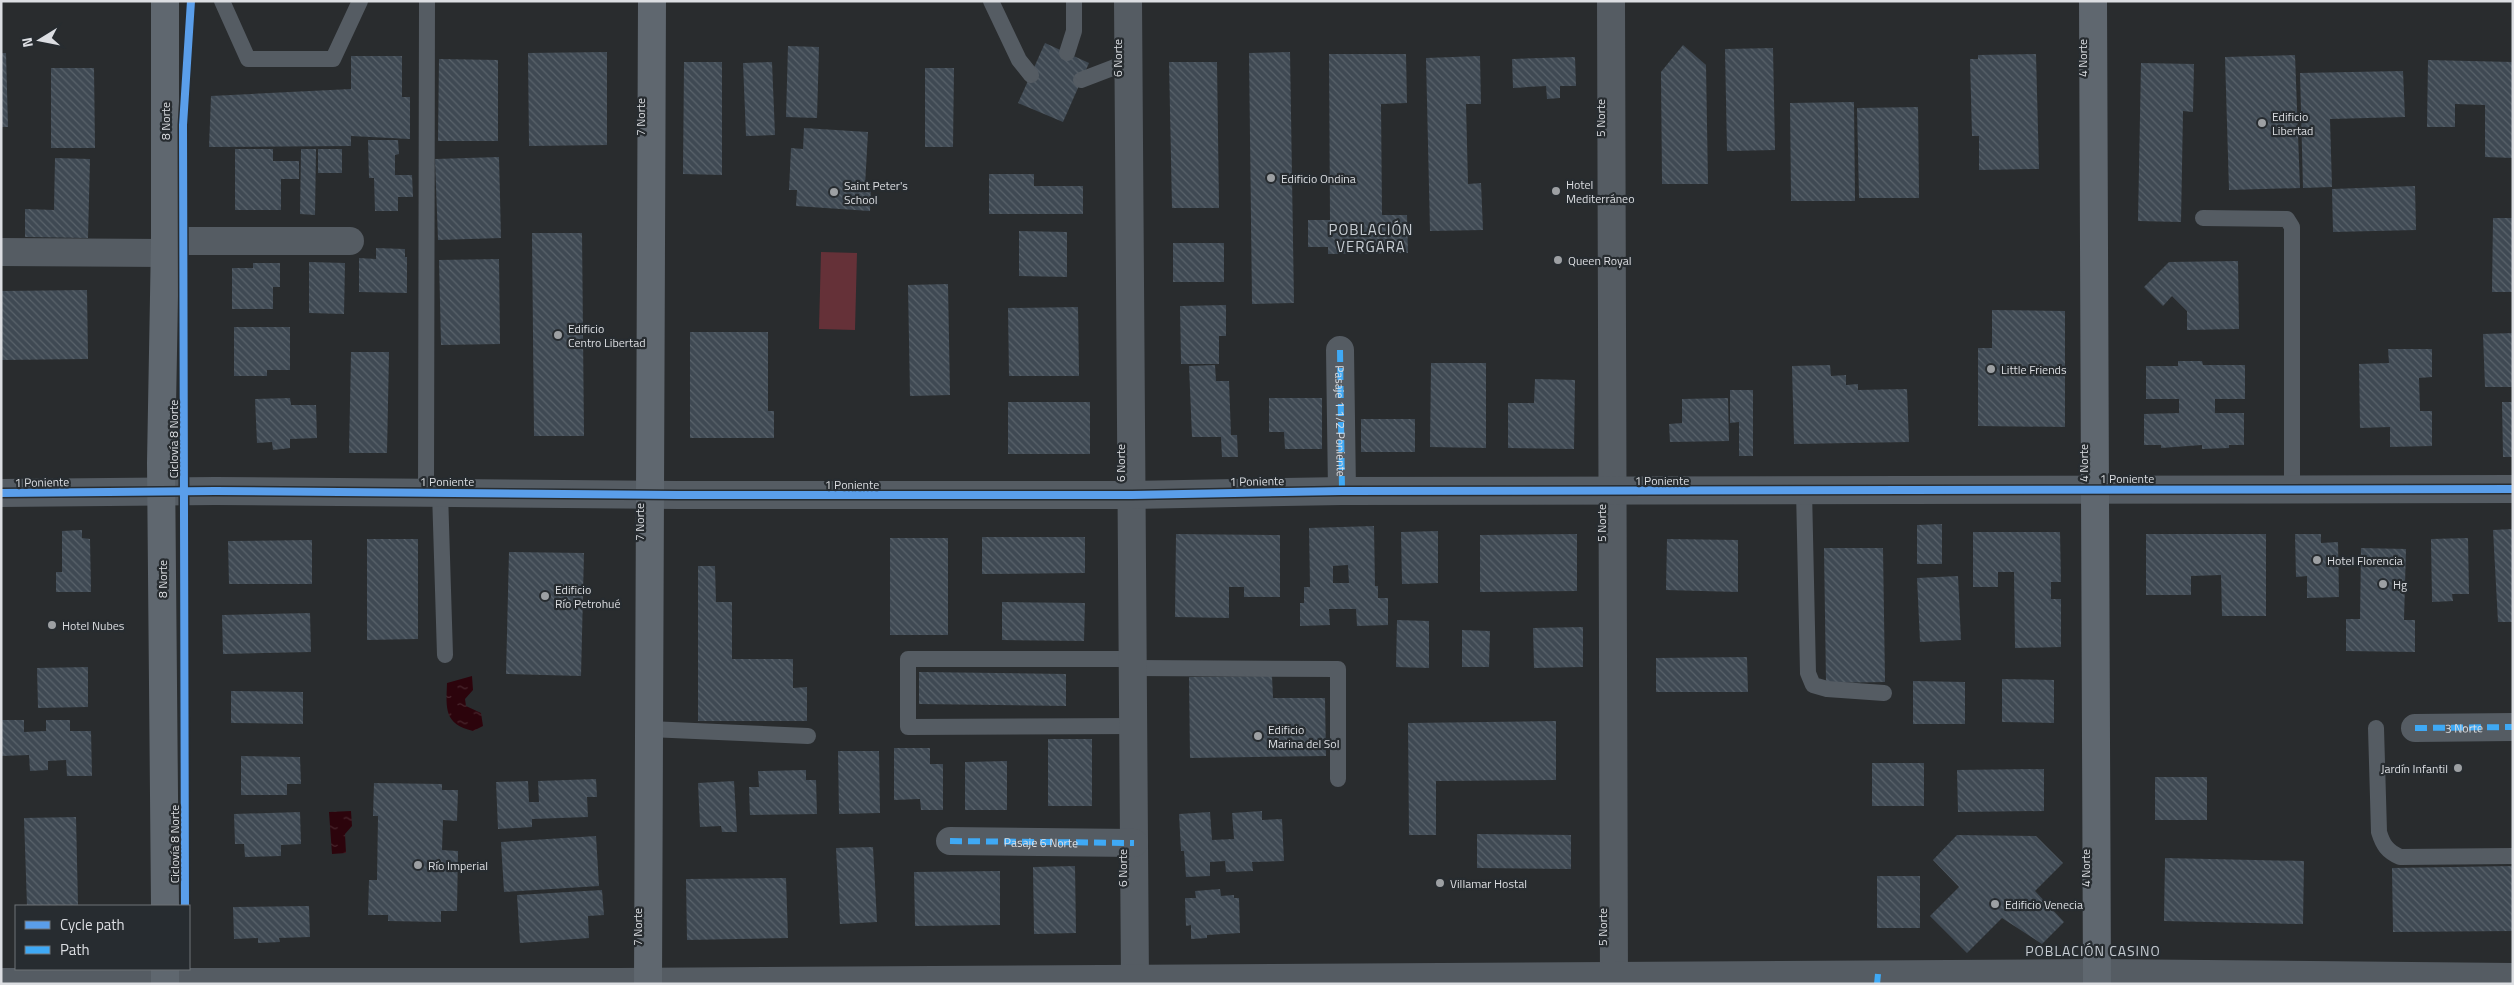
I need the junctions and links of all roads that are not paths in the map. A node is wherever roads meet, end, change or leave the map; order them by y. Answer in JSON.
{"nodes":[{"id":1,"x":165,"y":1,"type":"edge"},
{"id":2,"x":222,"y":1,"type":"edge"},
{"id":3,"x":360,"y":1,"type":"edge"},
{"id":4,"x":427,"y":1,"type":"edge"},
{"id":5,"x":652,"y":1,"type":"edge"},
{"id":6,"x":991,"y":1,"type":"edge"},
{"id":7,"x":1074,"y":1,"type":"edge"},
{"id":8,"x":1128,"y":1,"type":"edge"},
{"id":9,"x":1611,"y":1,"type":"edge"},
{"id":10,"x":2093,"y":1,"type":"edge"},
{"id":11,"x":1067,"y":53,"type":"dead end"},
{"id":12,"x":1128,"y":62,"type":"junction"},
{"id":13,"x":1031,"y":75,"type":"dead end"},
{"id":14,"x":1081,"y":80,"type":"dead end"},
{"id":15,"x":2203,"y":218,"type":"dead end"},
{"id":16,"x":350,"y":241,"type":"dead end"},
{"id":17,"x":165,"y":247,"type":"junction"},
{"id":18,"x":1,"y":252,"type":"edge"},
{"id":19,"x":1340,"y":350,"type":"dead end"},
{"id":20,"x":2094,"y":489,"type":"junction"},
{"id":21,"x":2292,"y":489,"type":"junction"},
{"id":22,"x":2513,"y":489,"type":"edge"},
{"id":23,"x":1804,"y":490,"type":"junction"},
{"id":24,"x":161,"y":491,"type":"junction"},
{"id":25,"x":1342,"y":491,"type":"junction"},
{"id":26,"x":433,"y":492,"type":"junction"},
{"id":27,"x":1612,"y":492,"type":"junction"},
{"id":28,"x":1,"y":493,"type":"edge"},
{"id":29,"x":1132,"y":494,"type":"junction"},
{"id":30,"x":650,"y":495,"type":"junction"},
{"id":31,"x":445,"y":655,"type":"dead end"},
{"id":32,"x":1133,"y":663,"type":"junction"},
{"id":33,"x":1884,"y":693,"type":"dead end"},
{"id":34,"x":1133,"y":726,"type":"junction"},
{"id":35,"x":2513,"y":727,"type":"edge"},
{"id":36,"x":2376,"y":728,"type":"dead end"},
{"id":37,"x":2415,"y":728,"type":"dead end"},
{"id":38,"x":649,"y":729,"type":"junction"},
{"id":39,"x":808,"y":736,"type":"dead end"},
{"id":40,"x":1338,"y":779,"type":"dead end"},
{"id":41,"x":950,"y":841,"type":"dead end"},
{"id":42,"x":1134,"y":843,"type":"junction"},
{"id":43,"x":2513,"y":856,"type":"edge"},
{"id":44,"x":165,"y":905,"type":"edge"},
{"id":45,"x":2513,"y":976,"type":"edge"},
{"id":46,"x":165,"y":978,"type":"edge"},
{"id":47,"x":2097,"y":978,"type":"edge"},
{"id":48,"x":1878,"y":979,"type":"edge"},
{"id":49,"x":1614,"y":980,"type":"edge"},
{"id":50,"x":2458,"y":980,"type":"edge"},
{"id":51,"x":1134,"y":981,"type":"edge"},
{"id":52,"x":1,"y":982,"type":"edge"},
{"id":53,"x":488,"y":982,"type":"edge"},
{"id":54,"x":788,"y":982,"type":"edge"},
{"id":55,"x":648,"y":983,"type":"edge"}],
"edges":[{"from":1,"to":17,"type":"street","name":"8 Norte"},
{"from":2,"to":3,"type":"lane"},
{"from":4,"to":26,"type":"lane"},
{"from":5,"to":30,"type":"street","name":"7 Norte"},
{"from":6,"to":13,"type":"lane"},
{"from":7,"to":11,"type":"lane"},
{"from":8,"to":12,"type":"street","name":"6 Norte"},
{"from":9,"to":27,"type":"street","name":"5 Norte"},
{"from":10,"to":20,"type":"street","name":"4 Norte"},
{"from":12,"to":14,"type":"lane"},
{"from":12,"to":29,"type":"street","name":"6 Norte"},
{"from":15,"to":21,"type":"lane"},
{"from":16,"to":17,"type":"street"},
{"from":17,"to":18,"type":"street"},
{"from":17,"to":24,"type":"street","name":"8 Norte"},
{"from":19,"to":25,"type":"street","name":"Pasaje 1 1/2 Poniente"},
{"from":20,"to":21,"type":"street","name":"1 Poniente"},
{"from":20,"to":23,"type":"street","name":"1 Poniente"},
{"from":20,"to":47,"type":"street","name":"4 Norte"},
{"from":21,"to":22,"type":"street","name":"1 Poniente"},
{"from":23,"to":27,"type":"street","name":"1 Poniente"},
{"from":23,"to":33,"type":"lane"},
{"from":24,"to":26,"type":"street","name":"1 Poniente"},
{"from":24,"to":28,"type":"street","name":"1 Poniente"},
{"from":24,"to":44,"type":"street","name":"8 Norte"},
{"from":25,"to":27,"type":"street","name":"1 Poniente"},
{"from":25,"to":29,"type":"street","name":"1 Poniente"},
{"from":26,"to":30,"type":"street","name":"1 Poniente"},
{"from":26,"to":31,"type":"lane"},
{"from":27,"to":49,"type":"street","name":"5 Norte"},
{"from":29,"to":30,"type":"street","name":"1 Poniente"},
{"from":29,"to":32,"type":"street","name":"6 Norte"},
{"from":30,"to":38,"type":"street","name":"7 Norte"},
{"from":32,"to":34,"type":"street","name":"6 Norte"},
{"from":32,"to":34,"type":"lane"},
{"from":32,"to":40,"type":"lane"},
{"from":34,"to":42,"type":"street","name":"6 Norte"},
{"from":35,"to":37,"type":"street","name":"3 Norte"},
{"from":36,"to":43,"type":"lane"},
{"from":38,"to":39,"type":"lane"},
{"from":38,"to":55,"type":"street","name":"7 Norte"},
{"from":41,"to":42,"type":"street","name":"Pasaje 6 Norte"},
{"from":42,"to":51,"type":"street","name":"6 Norte"},
{"from":45,"to":50,"type":"street"},
{"from":46,"to":52,"type":"street"},
{"from":46,"to":53,"type":"street"},
{"from":47,"to":48,"type":"street"},
{"from":47,"to":50,"type":"street"},
{"from":48,"to":49,"type":"street"},
{"from":49,"to":51,"type":"street"},
{"from":51,"to":54,"type":"street"},
{"from":53,"to":55,"type":"street"},
{"from":54,"to":55,"type":"street"}]}
